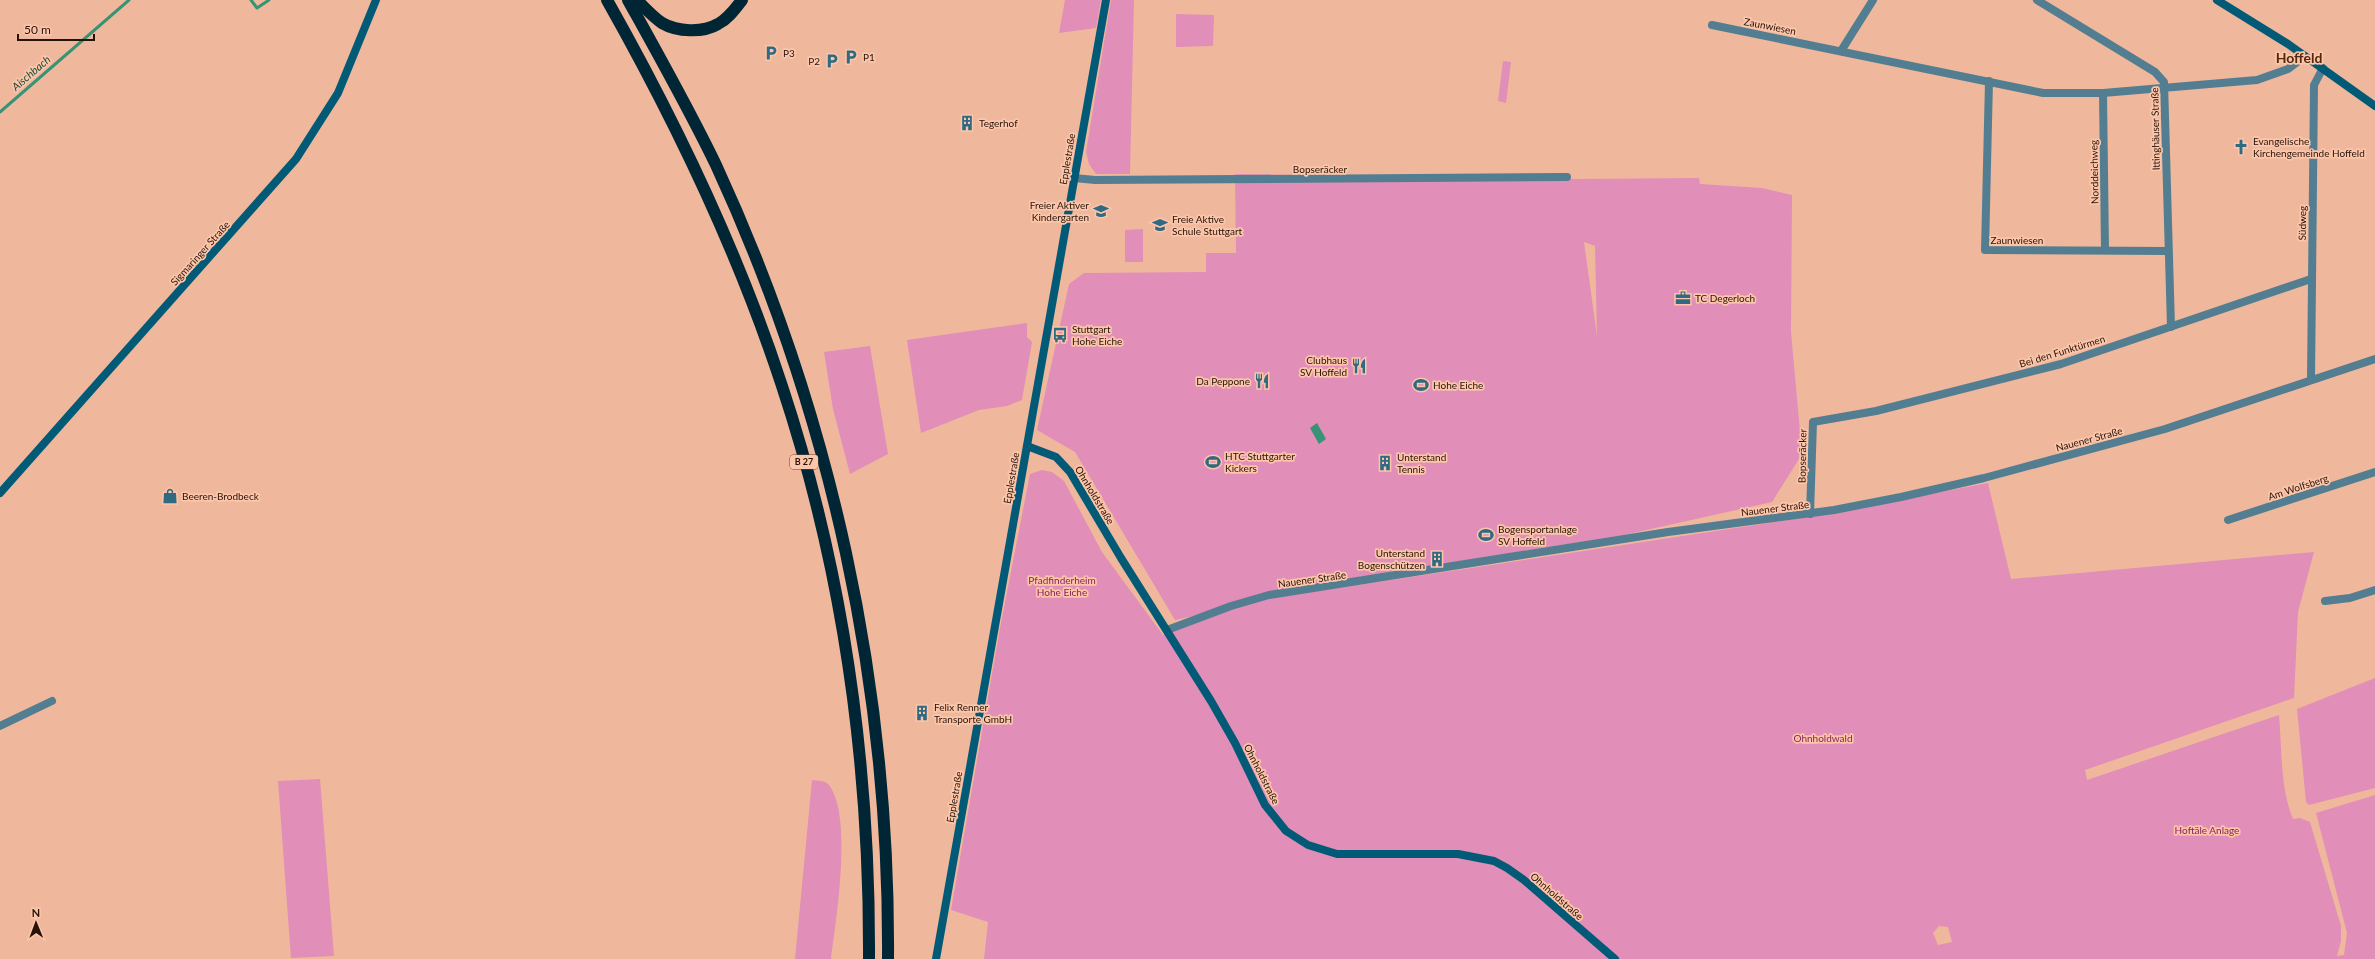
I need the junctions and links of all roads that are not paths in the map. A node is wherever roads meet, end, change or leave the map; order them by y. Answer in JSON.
{"nodes":[{"id":1,"x":376,"y":0,"type":"edge"},
{"id":2,"x":607,"y":0,"type":"edge"},
{"id":3,"x":628,"y":0,"type":"edge"},
{"id":4,"x":637,"y":0,"type":"edge"},
{"id":5,"x":742,"y":0,"type":"edge"},
{"id":6,"x":1106,"y":0,"type":"edge"},
{"id":7,"x":1872,"y":0,"type":"edge"},
{"id":8,"x":2037,"y":0,"type":"edge"},
{"id":9,"x":2217,"y":0,"type":"edge"},
{"id":10,"x":1712,"y":25,"type":"dead end"},
{"id":11,"x":1841,"y":51,"type":"junction"},
{"id":12,"x":2305,"y":56,"type":"junction"},
{"id":13,"x":2323,"y":68,"type":"junction"},
{"id":14,"x":1989,"y":81,"type":"junction"},
{"id":15,"x":2164,"y":89,"type":"junction"},
{"id":16,"x":2103,"y":93,"type":"junction"},
{"id":17,"x":2375,"y":106,"type":"edge"},
{"id":18,"x":1567,"y":177,"type":"dead end"},
{"id":19,"x":1074,"y":178,"type":"junction"},
{"id":20,"x":2105,"y":250,"type":"junction"},
{"id":21,"x":2168,"y":251,"type":"junction"},
{"id":22,"x":2311,"y":279,"type":"junction"},
{"id":23,"x":2171,"y":327,"type":"junction"},
{"id":24,"x":2375,"y":359,"type":"edge"},
{"id":25,"x":2311,"y":379,"type":"junction"},
{"id":26,"x":1813,"y":422,"type":"joint"},
{"id":27,"x":1027,"y":446,"type":"junction"},
{"id":28,"x":2375,"y":472,"type":"edge"},
{"id":29,"x":0,"y":493,"type":"edge"},
{"id":30,"x":1810,"y":514,"type":"junction"},
{"id":31,"x":2228,"y":520,"type":"dead end"},
{"id":32,"x":2375,"y":590,"type":"edge"},
{"id":33,"x":2325,"y":601,"type":"dead end"},
{"id":34,"x":1167,"y":630,"type":"junction"},
{"id":35,"x":52,"y":701,"type":"dead end"},
{"id":36,"x":0,"y":726,"type":"edge"},
{"id":37,"x":869,"y":959,"type":"edge"},
{"id":38,"x":888,"y":959,"type":"edge"},
{"id":39,"x":936,"y":959,"type":"edge"},
{"id":40,"x":1615,"y":959,"type":"edge"}],
"edges":[{"from":1,"to":29,"type":"main road","name":"Sigmaringer Straße"},
{"from":2,"to":37,"type":"highway","number":"B 27"},
{"from":3,"to":38,"type":"highway","number":"B 27"},
{"from":4,"to":5,"type":"highway"},
{"from":6,"to":19,"type":"main road","name":"Epplestraße"},
{"from":7,"to":11,"type":"street"},
{"from":8,"to":15,"type":"street","name":"Ittinghäuser Straße"},
{"from":9,"to":12,"type":"main road"},
{"from":10,"to":11,"type":"street","name":"Zaunwiesen"},
{"from":11,"to":14,"type":"street","name":"Zaunwiesen"},
{"from":12,"to":13,"type":"main road"},
{"from":12,"to":15,"type":"street","name":"Zaunwiesen"},
{"from":13,"to":17,"type":"main road"},
{"from":13,"to":22,"type":"street","name":"Südweg"},
{"from":14,"to":16,"type":"street","name":"Zaunwiesen"},
{"from":14,"to":20,"type":"street","name":"Zaunwiesen"},
{"from":15,"to":16,"type":"street","name":"Zaunwiesen"},
{"from":15,"to":21,"type":"street","name":"Ittinghäuser Straße"},
{"from":16,"to":20,"type":"street","name":"Norddeichweg"},
{"from":18,"to":19,"type":"street","name":"Bopseräcker"},
{"from":19,"to":27,"type":"main road","name":"Epplestraße"},
{"from":20,"to":21,"type":"street","name":"Zaunwiesen"},
{"from":21,"to":23,"type":"street","name":"Ittinghäuser Straße"},
{"from":22,"to":23,"type":"street","name":"Bei den Funktürmen"},
{"from":22,"to":25,"type":"street","name":"Südweg"},
{"from":23,"to":26,"type":"street","name":"Bei den Funktürmen"},
{"from":24,"to":25,"type":"street","name":"Nauener Straße"},
{"from":25,"to":30,"type":"street","name":"Nauener Straße"},
{"from":26,"to":30,"type":"street","name":"Bopseräcker"},
{"from":27,"to":34,"type":"main road","name":"Ohnholdstraße"},
{"from":27,"to":39,"type":"main road","name":"Epplestraße"},
{"from":28,"to":31,"type":"street","name":"Am Wolfsberg"},
{"from":30,"to":34,"type":"street","name":"Nauener Straße"},
{"from":32,"to":33,"type":"street"},
{"from":34,"to":40,"type":"main road","name":"Ohnholdstraße"},
{"from":35,"to":36,"type":"street"}]}
